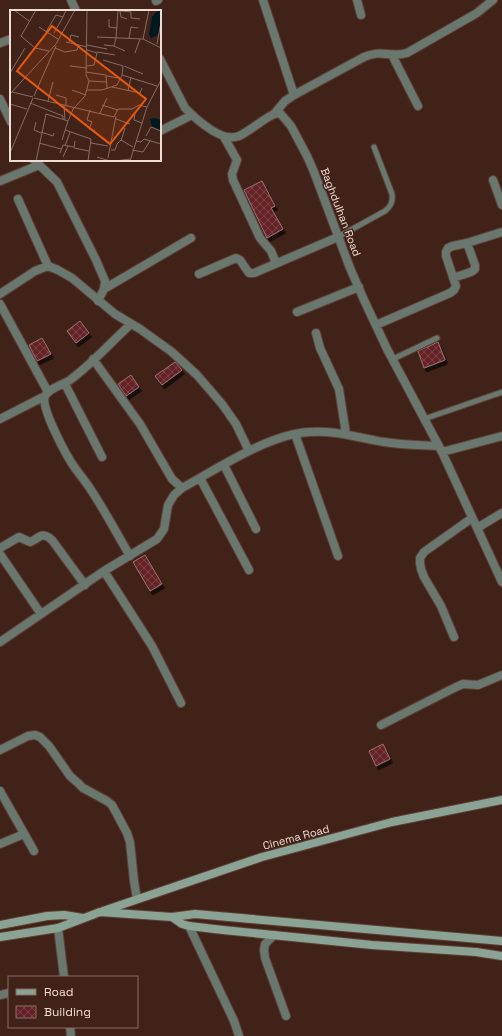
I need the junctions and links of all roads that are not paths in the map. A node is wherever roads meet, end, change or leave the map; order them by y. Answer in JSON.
{"nodes":[{"id":1,"x":71,"y":0,"type":"edge"},
{"id":2,"x":263,"y":0,"type":"edge"},
{"id":3,"x":357,"y":0,"type":"edge"},
{"id":4,"x":493,"y":0,"type":"edge"},
{"id":5,"x":76,"y":10,"type":"edge"},
{"id":6,"x":361,"y":15,"type":"dead end"},
{"id":7,"x":10,"y":39,"type":"edge"},
{"id":8,"x":0,"y":43,"type":"edge"},
{"id":9,"x":392,"y":55,"type":"junction"},
{"id":10,"x":161,"y":61,"type":"edge"},
{"id":11,"x":294,"y":95,"type":"junction"},
{"id":12,"x":0,"y":99,"type":"edge"},
{"id":13,"x":418,"y":106,"type":"dead end"},
{"id":14,"x":274,"y":114,"type":"junction"},
{"id":15,"x":192,"y":115,"type":"junction"},
{"id":16,"x":10,"y":120,"type":"edge"},
{"id":17,"x":161,"y":130,"type":"edge"},
{"id":18,"x":224,"y":136,"type":"junction"},
{"id":19,"x":374,"y":147,"type":"dead end"},
{"id":20,"x":37,"y":163,"type":"edge"},
{"id":21,"x":493,"y":180,"type":"dead end"},
{"id":22,"x":0,"y":181,"type":"edge"},
{"id":23,"x":18,"y":199,"type":"dead end"},
{"id":24,"x":502,"y":205,"type":"edge"},
{"id":25,"x":502,"y":232,"type":"edge"},
{"id":26,"x":338,"y":237,"type":"junction"},
{"id":27,"x":190,"y":238,"type":"dead end"},
{"id":28,"x":467,"y":243,"type":"junction"},
{"id":29,"x":276,"y":263,"type":"junction"},
{"id":30,"x":48,"y":266,"type":"junction"},
{"id":31,"x":199,"y":274,"type":"dead end"},
{"id":32,"x":453,"y":278,"type":"junction"},
{"id":33,"x":359,"y":287,"type":"junction"},
{"id":34,"x":104,"y":289,"type":"junction"},
{"id":35,"x":0,"y":294,"type":"edge"},
{"id":36,"x":98,"y":301,"type":"junction"},
{"id":37,"x":0,"y":304,"type":"edge"},
{"id":38,"x":297,"y":312,"type":"dead end"},
{"id":39,"x":131,"y":324,"type":"junction"},
{"id":40,"x":376,"y":325,"type":"junction"},
{"id":41,"x":316,"y":333,"type":"dead end"},
{"id":42,"x":437,"y":338,"type":"dead end"},
{"id":43,"x":93,"y":359,"type":"junction"},
{"id":44,"x":393,"y":359,"type":"junction"},
{"id":45,"x":65,"y":384,"type":"junction"},
{"id":46,"x":502,"y":392,"type":"edge"},
{"id":47,"x":46,"y":394,"type":"junction"},
{"id":48,"x":0,"y":418,"type":"edge"},
{"id":49,"x":424,"y":418,"type":"junction"},
{"id":50,"x":295,"y":434,"type":"junction"},
{"id":51,"x":346,"y":434,"type":"junction"},
{"id":52,"x":502,"y":436,"type":"edge"},
{"id":53,"x":440,"y":449,"type":"junction"},
{"id":54,"x":249,"y":451,"type":"junction"},
{"id":55,"x":102,"y":457,"type":"dead end"},
{"id":56,"x":224,"y":465,"type":"junction"},
{"id":57,"x":200,"y":478,"type":"junction"},
{"id":58,"x":182,"y":488,"type":"junction"},
{"id":59,"x":502,"y":513,"type":"edge"},
{"id":60,"x":472,"y":518,"type":"junction"},
{"id":61,"x":476,"y":528,"type":"junction"},
{"id":62,"x":256,"y":529,"type":"dead end"},
{"id":63,"x":0,"y":548,"type":"edge"},
{"id":64,"x":0,"y":554,"type":"edge"},
{"id":65,"x":130,"y":556,"type":"junction"},
{"id":66,"x":338,"y":556,"type":"dead end"},
{"id":67,"x":249,"y":570,"type":"dead end"},
{"id":68,"x":104,"y":571,"type":"junction"},
{"id":69,"x":502,"y":582,"type":"edge"},
{"id":70,"x":85,"y":585,"type":"junction"},
{"id":71,"x":41,"y":614,"type":"junction"},
{"id":72,"x":454,"y":637,"type":"dead end"},
{"id":73,"x":0,"y":642,"type":"edge"},
{"id":74,"x":502,"y":674,"type":"edge"},
{"id":75,"x":181,"y":703,"type":"dead end"},
{"id":76,"x":381,"y":725,"type":"dead end"},
{"id":77,"x":0,"y":750,"type":"edge"},
{"id":78,"x":0,"y":791,"type":"edge"},
{"id":79,"x":502,"y":800,"type":"edge"},
{"id":80,"x":24,"y":834,"type":"junction"},
{"id":81,"x":0,"y":844,"type":"edge"},
{"id":82,"x":34,"y":851,"type":"dead end"},
{"id":83,"x":137,"y":899,"type":"junction"},
{"id":84,"x":100,"y":912,"type":"junction"},
{"id":85,"x":172,"y":917,"type":"junction"},
{"id":86,"x":83,"y":918,"type":"junction"},
{"id":87,"x":0,"y":925,"type":"edge"},
{"id":88,"x":189,"y":926,"type":"junction"},
{"id":89,"x":58,"y":928,"type":"junction"},
{"id":90,"x":274,"y":935,"type":"junction"},
{"id":91,"x":0,"y":937,"type":"edge"},
{"id":92,"x":502,"y":941,"type":"edge"},
{"id":93,"x":502,"y":956,"type":"edge"},
{"id":94,"x":64,"y":976,"type":"edge"},
{"id":95,"x":286,"y":1016,"type":"dead end"},
{"id":96,"x":239,"y":1036,"type":"edge"}],
"edges":[{"from":1,"to":5,"type":"street"},
{"from":2,"to":11,"type":"street"},
{"from":3,"to":6,"type":"street"},
{"from":4,"to":9,"type":"street"},
{"from":7,"to":8,"type":"street"},
{"from":9,"to":11,"type":"street"},
{"from":9,"to":13,"type":"street"},
{"from":10,"to":15,"type":"street"},
{"from":11,"to":14,"type":"street"},
{"from":12,"to":16,"type":"street"},
{"from":14,"to":18,"type":"street"},
{"from":14,"to":26,"type":"street","name":"Baghdulhan Road"},
{"from":15,"to":17,"type":"street"},
{"from":15,"to":18,"type":"street"},
{"from":18,"to":29,"type":"street"},
{"from":19,"to":26,"type":"lane"},
{"from":20,"to":22,"type":"street"},
{"from":20,"to":34,"type":"street"},
{"from":21,"to":24,"type":"street"},
{"from":23,"to":30,"type":"street"},
{"from":25,"to":28,"type":"street"},
{"from":26,"to":29,"type":"street"},
{"from":26,"to":33,"type":"street","name":"Baghdulhan Road"},
{"from":27,"to":34,"type":"street"},
{"from":28,"to":32,"type":"street"},
{"from":28,"to":32,"type":"street"},
{"from":29,"to":31,"type":"street"},
{"from":30,"to":35,"type":"street"},
{"from":30,"to":36,"type":"street"},
{"from":32,"to":40,"type":"street"},
{"from":33,"to":38,"type":"street"},
{"from":33,"to":40,"type":"street","name":"Baghdulhan Road"},
{"from":34,"to":36,"type":"street"},
{"from":36,"to":39,"type":"street"},
{"from":37,"to":47,"type":"street"},
{"from":39,"to":43,"type":"street"},
{"from":39,"to":54,"type":"street"},
{"from":40,"to":44,"type":"street","name":"Baghdulhan Road"},
{"from":41,"to":51,"type":"street"},
{"from":42,"to":44,"type":"lane"},
{"from":43,"to":45,"type":"street"},
{"from":43,"to":58,"type":"street"},
{"from":44,"to":49,"type":"street","name":"Baghdulhan Road"},
{"from":45,"to":47,"type":"street"},
{"from":45,"to":55,"type":"street"},
{"from":46,"to":49,"type":"lane"},
{"from":47,"to":48,"type":"street"},
{"from":47,"to":65,"type":"street"},
{"from":49,"to":53,"type":"street","name":"Baghdulhan Road"},
{"from":50,"to":51,"type":"street"},
{"from":50,"to":54,"type":"street"},
{"from":50,"to":66,"type":"street"},
{"from":51,"to":53,"type":"street"},
{"from":52,"to":53,"type":"street"},
{"from":53,"to":60,"type":"street","name":"Baghdulhan Road"},
{"from":54,"to":56,"type":"street"},
{"from":56,"to":57,"type":"street"},
{"from":56,"to":62,"type":"street"},
{"from":57,"to":58,"type":"street"},
{"from":57,"to":67,"type":"street"},
{"from":58,"to":65,"type":"street"},
{"from":59,"to":61,"type":"street"},
{"from":60,"to":61,"type":"street","name":"Baghdulhan Road"},
{"from":60,"to":72,"type":"street"},
{"from":61,"to":69,"type":"street","name":"Baghdulhan Road"},
{"from":63,"to":70,"type":"street"},
{"from":64,"to":71,"type":"street"},
{"from":65,"to":68,"type":"street"},
{"from":68,"to":70,"type":"street"},
{"from":68,"to":75,"type":"street"},
{"from":70,"to":71,"type":"street"},
{"from":71,"to":73,"type":"street"},
{"from":74,"to":76,"type":"street"},
{"from":77,"to":83,"type":"street"},
{"from":78,"to":80,"type":"street"},
{"from":79,"to":83,"type":"main road","name":"Cinema Road"},
{"from":80,"to":81,"type":"street"},
{"from":80,"to":82,"type":"street"},
{"from":83,"to":84,"type":"main road","name":"Cinema Road"},
{"from":84,"to":85,"type":"main road"},
{"from":84,"to":86,"type":"main road","name":"Cinema Road"},
{"from":85,"to":88,"type":"main road"},
{"from":85,"to":92,"type":"main road"},
{"from":86,"to":87,"type":"main road"},
{"from":86,"to":89,"type":"main road","name":"Cinema Road"},
{"from":88,"to":90,"type":"main road"},
{"from":88,"to":96,"type":"street"},
{"from":89,"to":91,"type":"main road","name":"Cinema Road"},
{"from":89,"to":94,"type":"street"},
{"from":90,"to":93,"type":"main road"},
{"from":90,"to":95,"type":"street"}]}
